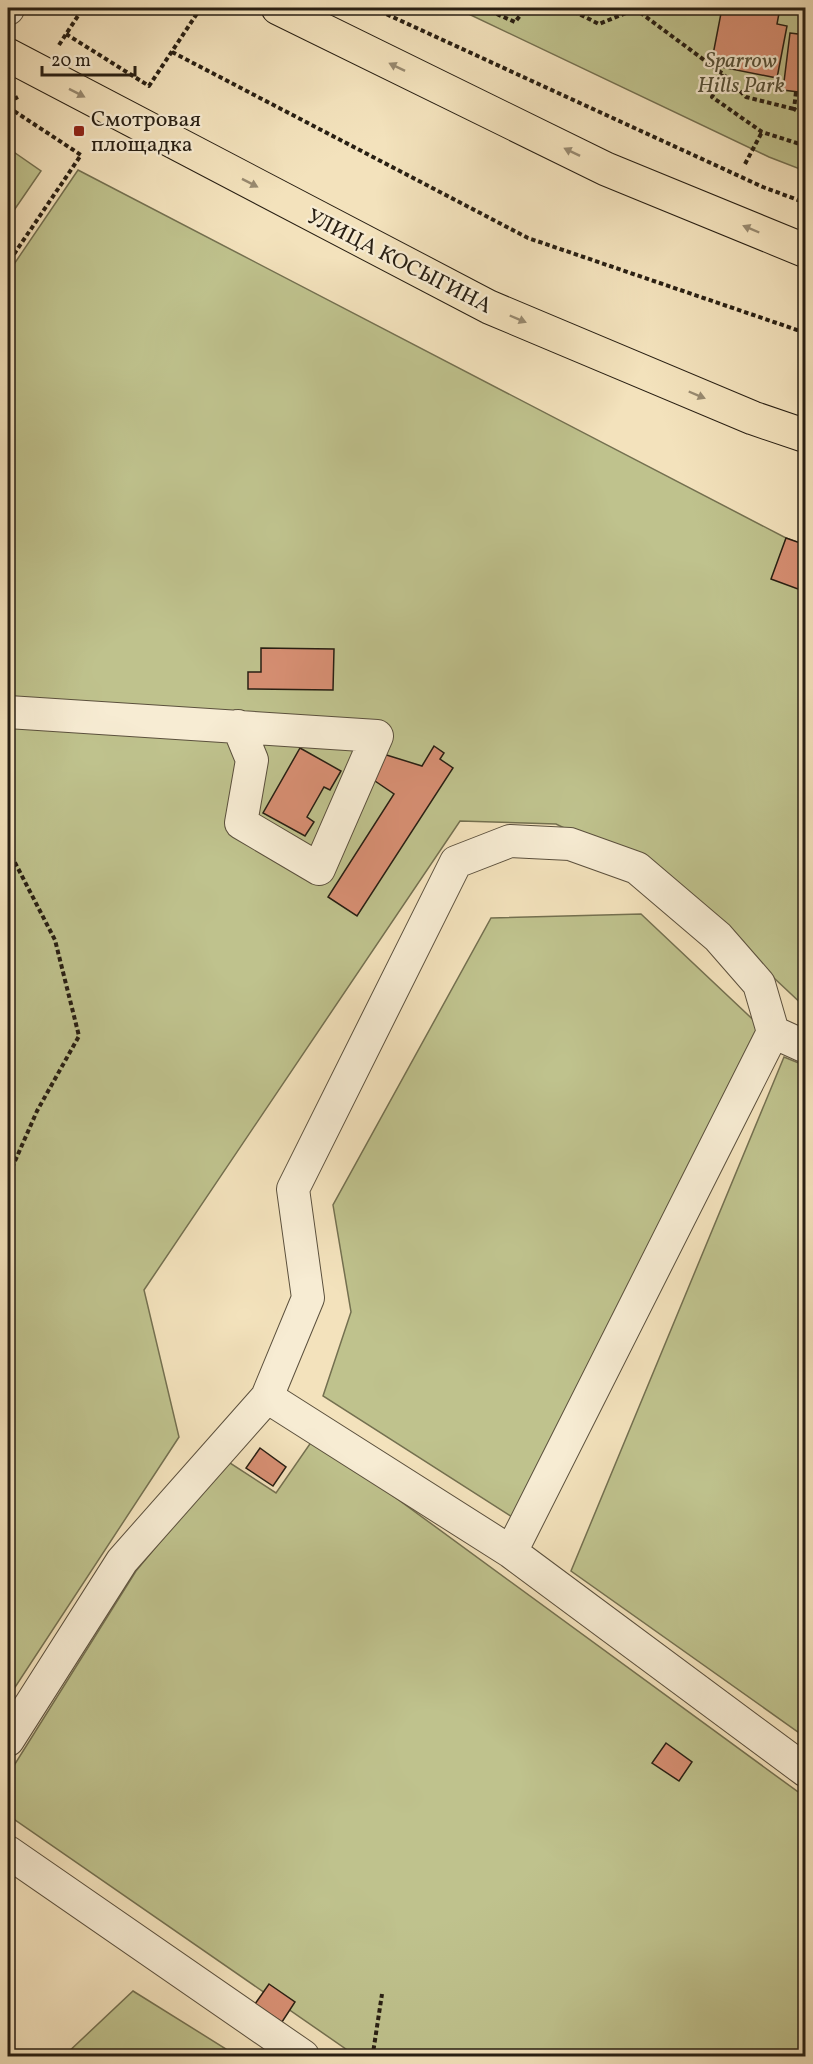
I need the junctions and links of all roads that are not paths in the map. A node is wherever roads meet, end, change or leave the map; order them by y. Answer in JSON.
{"nodes":[{"id":1,"x":278,"y":8,"type":"edge"},
{"id":2,"x":8,"y":55,"type":"edge"},
{"id":3,"x":806,"y":251,"type":"edge"},
{"id":4,"x":806,"y":436,"type":"edge"},
{"id":5,"x":8,"y":712,"type":"edge"},
{"id":6,"x":238,"y":726,"type":"junction"},
{"id":7,"x":773,"y":1032,"type":"junction"},
{"id":8,"x":806,"y":1047,"type":"edge"},
{"id":9,"x":267,"y":1397,"type":"junction"},
{"id":10,"x":511,"y":1552,"type":"junction"},
{"id":11,"x":8,"y":1740,"type":"edge"},
{"id":12,"x":806,"y":1771,"type":"edge"},
{"id":13,"x":8,"y":1852,"type":"edge"},
{"id":14,"x":303,"y":2056,"type":"edge"}],
"edges":[{"from":3,"to":1,"type":"main road","one_way":true},
{"from":2,"to":4,"type":"main road","name":"УЛИЦА КОСЫГИНА","one_way":true},
{"from":5,"to":6,"type":"lane"},
{"from":6,"to":6,"type":"lane"},
{"from":7,"to":8,"type":"lane"},
{"from":7,"to":9,"type":"lane"},
{"from":7,"to":10,"type":"lane"},
{"from":9,"to":10,"type":"lane"},
{"from":9,"to":11,"type":"lane"},
{"from":10,"to":12,"type":"lane"},
{"from":13,"to":14,"type":"lane"}]}
